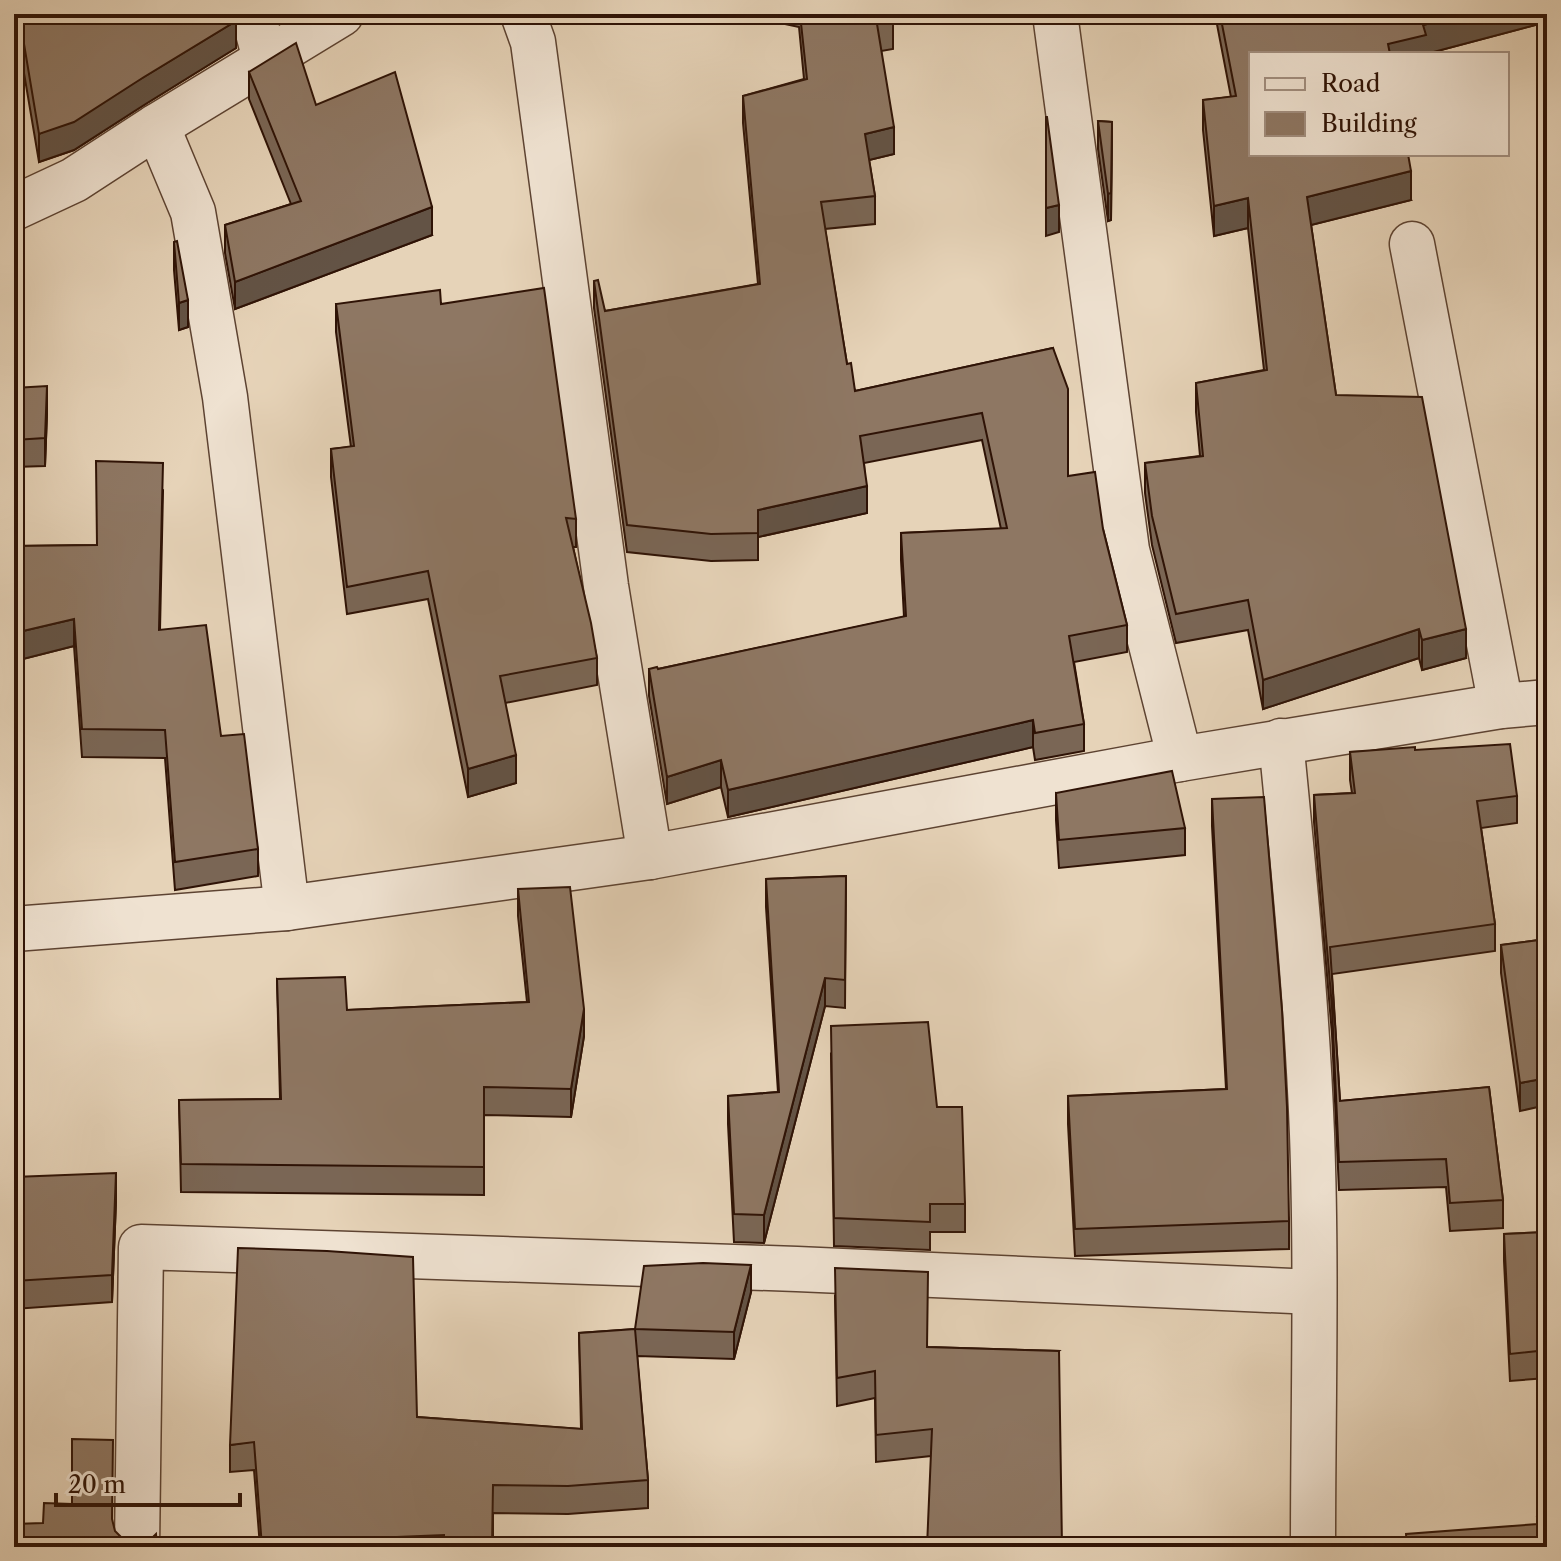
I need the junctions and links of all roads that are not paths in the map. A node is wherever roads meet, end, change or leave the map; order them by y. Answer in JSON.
{"nodes":[{"id":1,"x":253,"y":14,"type":"edge"},
{"id":2,"x":341,"y":14,"type":"edge"},
{"id":3,"x":523,"y":14,"type":"edge"},
{"id":4,"x":1055,"y":14,"type":"edge"},
{"id":5,"x":265,"y":59,"type":"junction"},
{"id":6,"x":157,"y":126,"type":"junction"},
{"id":7,"x":14,"y":208,"type":"edge"},
{"id":8,"x":1412,"y":244,"type":"dead end"},
{"id":9,"x":1547,"y":702,"type":"edge"},
{"id":10,"x":1501,"y":706,"type":"junction"},
{"id":11,"x":1281,"y":741,"type":"junction"},
{"id":12,"x":1180,"y":759,"type":"junction"},
{"id":13,"x":650,"y":857,"type":"junction"},
{"id":14,"x":287,"y":908,"type":"junction"},
{"id":15,"x":14,"y":929,"type":"edge"},
{"id":16,"x":1314,"y":1292,"type":"junction"},
{"id":17,"x":137,"y":1547,"type":"edge"},
{"id":18,"x":1313,"y":1547,"type":"edge"}],
"edges":[{"from":1,"to":5,"type":"street"},
{"from":2,"to":5,"type":"street"},
{"from":3,"to":13,"type":"street"},
{"from":4,"to":12,"type":"street"},
{"from":5,"to":6,"type":"street"},
{"from":6,"to":7,"type":"street"},
{"from":6,"to":14,"type":"street"},
{"from":8,"to":10,"type":"street"},
{"from":9,"to":10,"type":"street"},
{"from":10,"to":11,"type":"street"},
{"from":11,"to":12,"type":"street"},
{"from":11,"to":16,"type":"street"},
{"from":12,"to":13,"type":"street"},
{"from":13,"to":14,"type":"street"},
{"from":14,"to":15,"type":"street"},
{"from":16,"to":17,"type":"street"},
{"from":16,"to":18,"type":"street"}]}
